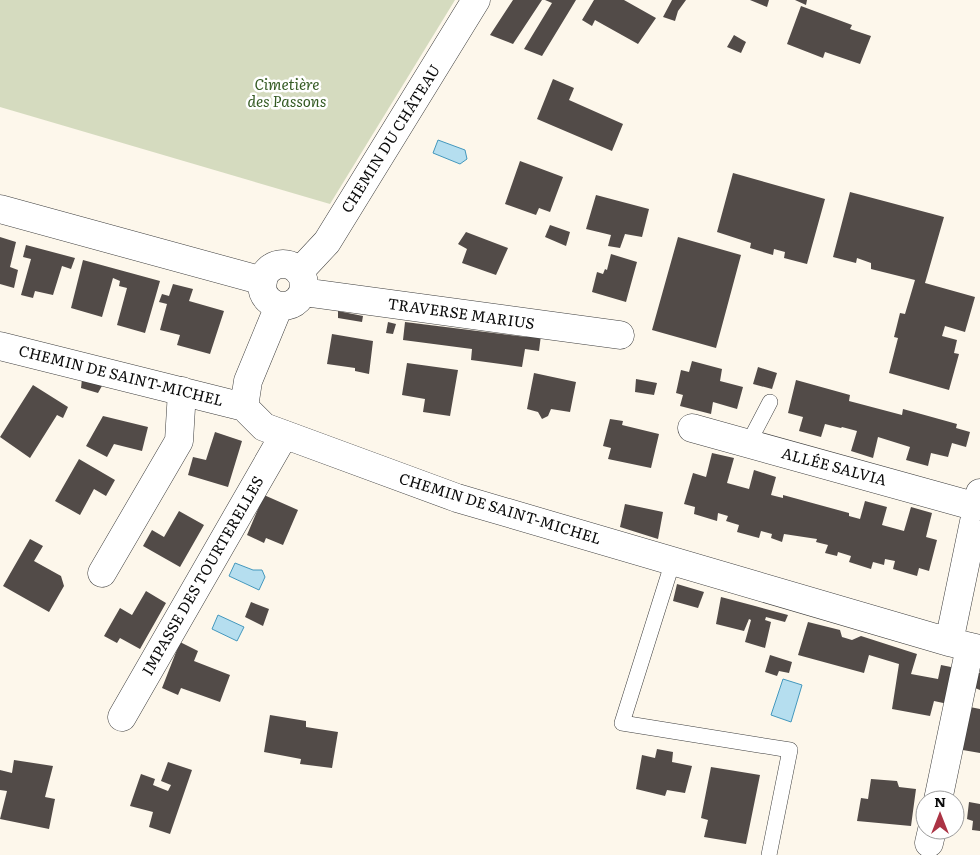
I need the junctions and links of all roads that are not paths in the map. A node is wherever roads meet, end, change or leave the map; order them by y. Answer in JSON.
{"nodes":[{"id":1,"x":476,"y":0,"type":"edge"},
{"id":2,"x":0,"y":209,"type":"edge"},
{"id":3,"x":263,"y":281,"type":"junction"},
{"id":4,"x":301,"y":282,"type":"junction"},
{"id":5,"x":279,"y":306,"type":"junction"},
{"id":6,"x":620,"y":335,"type":"dead end"},
{"id":7,"x":0,"y":346,"type":"edge"},
{"id":8,"x":182,"y":391,"type":"junction"},
{"id":9,"x":770,"y":402,"type":"dead end"},
{"id":10,"x":244,"y":407,"type":"junction"},
{"id":11,"x":692,"y":428,"type":"dead end"},
{"id":12,"x":284,"y":435,"type":"junction"},
{"id":13,"x":748,"y":444,"type":"junction"},
{"id":14,"x":978,"y":500,"type":"edge"},
{"id":15,"x":673,"y":561,"type":"junction"},
{"id":16,"x":102,"y":573,"type":"dead end"},
{"id":17,"x":966,"y":646,"type":"edge"},
{"id":18,"x":122,"y":717,"type":"dead end"},
{"id":19,"x":940,"y":790,"type":"edge"},
{"id":20,"x":769,"y":855,"type":"edge"}],
"edges":[{"from":1,"to":4,"type":"street","name":"CHEMIN DU CHÂTEAU"},
{"from":2,"to":3,"type":"street"},
{"from":3,"to":4,"type":"street"},
{"from":3,"to":5,"type":"street"},
{"from":4,"to":5,"type":"street"},
{"from":4,"to":6,"type":"street","name":"TRAVERSE MARIUS"},
{"from":5,"to":10,"type":"street"},
{"from":7,"to":8,"type":"street","name":"CHEMIN DE SAINT-MICHEL"},
{"from":8,"to":10,"type":"street","name":"CHEMIN DE SAINT-MICHEL"},
{"from":8,"to":16,"type":"street"},
{"from":9,"to":13,"type":"lane"},
{"from":10,"to":12,"type":"street","name":"CHEMIN DE SAINT-MICHEL"},
{"from":11,"to":13,"type":"street","name":"ALLÉE SALVIA"},
{"from":12,"to":15,"type":"street","name":"CHEMIN DE SAINT-MICHEL"},
{"from":12,"to":18,"type":"street","name":"IMPASSE DES TOURTERELLES"},
{"from":13,"to":14,"type":"street","name":"ALLÉE SALVIA"},
{"from":14,"to":17,"type":"street","name":"ALLÉE SALVIA"},
{"from":15,"to":17,"type":"street","name":"CHEMIN DE SAINT-MICHEL"},
{"from":15,"to":20,"type":"lane"},
{"from":17,"to":19,"type":"street","name":"ALLÉE SALVIA"}]}
